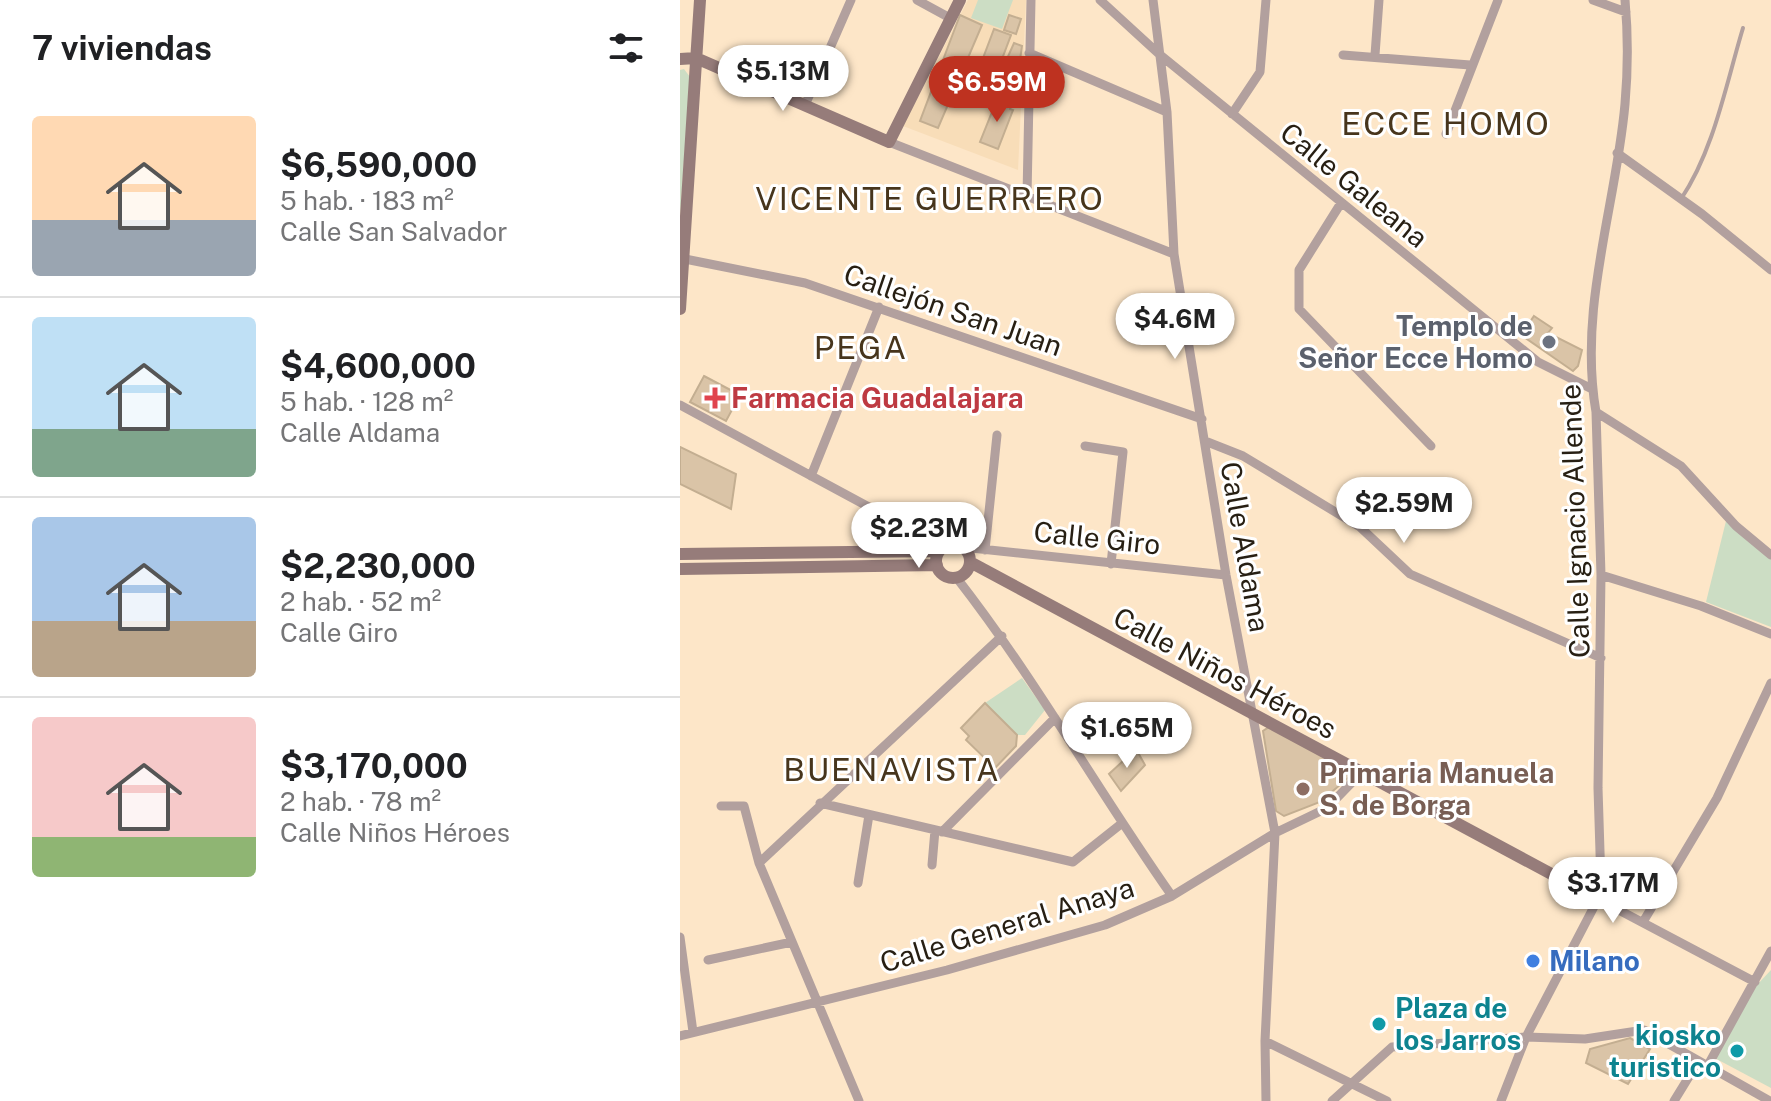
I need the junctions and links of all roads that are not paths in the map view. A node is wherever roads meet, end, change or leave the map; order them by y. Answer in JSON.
{"nodes":[{"id":1,"x":700,"y":0,"type":"edge"},
{"id":2,"x":851,"y":0,"type":"edge"},
{"id":3,"x":917,"y":0,"type":"edge"},
{"id":4,"x":960,"y":0,"type":"edge"},
{"id":5,"x":1031,"y":0,"type":"edge"},
{"id":6,"x":1100,"y":0,"type":"edge"},
{"id":7,"x":1153,"y":0,"type":"edge"},
{"id":8,"x":1266,"y":0,"type":"edge"},
{"id":9,"x":1379,"y":0,"type":"edge"},
{"id":10,"x":1498,"y":0,"type":"edge"},
{"id":11,"x":1593,"y":0,"type":"edge"},
{"id":12,"x":1625,"y":0,"type":"edge"},
{"id":13,"x":1626,"y":12,"type":"junction"},
{"id":14,"x":950,"y":18,"type":"junction"},
{"id":15,"x":1743,"y":28,"type":"dead end"},
{"id":16,"x":1029,"y":53,"type":"junction"},
{"id":17,"x":1159,"y":54,"type":"junction"},
{"id":18,"x":1343,"y":55,"type":"dead end"},
{"id":19,"x":1375,"y":55,"type":"junction"},
{"id":20,"x":696,"y":58,"type":"junction"},
{"id":21,"x":680,"y":59,"type":"edge"},
{"id":22,"x":1470,"y":65,"type":"junction"},
{"id":23,"x":806,"y":103,"type":"junction"},
{"id":24,"x":1167,"y":112,"type":"junction"},
{"id":25,"x":1232,"y":114,"type":"junction"},
{"id":26,"x":1446,"y":134,"type":"dead end"},
{"id":27,"x":889,"y":142,"type":"junction"},
{"id":28,"x":1617,"y":153,"type":"junction"},
{"id":29,"x":1027,"y":196,"type":"junction"},
{"id":30,"x":1681,"y":199,"type":"junction"},
{"id":31,"x":1341,"y":203,"type":"junction"},
{"id":32,"x":1174,"y":254,"type":"junction"},
{"id":33,"x":685,"y":259,"type":"junction"},
{"id":34,"x":1771,"y":270,"type":"edge"},
{"id":35,"x":879,"y":307,"type":"junction"},
{"id":36,"x":680,"y":309,"type":"edge"},
{"id":37,"x":1592,"y":389,"type":"junction"},
{"id":38,"x":680,"y":405,"type":"edge"},
{"id":39,"x":1596,"y":412,"type":"junction"},
{"id":40,"x":1202,"y":419,"type":"junction"},
{"id":41,"x":997,"y":435,"type":"dead end"},
{"id":42,"x":1205,"y":441,"type":"junction"},
{"id":43,"x":1085,"y":446,"type":"dead end"},
{"id":44,"x":1431,"y":446,"type":"dead end"},
{"id":45,"x":811,"y":476,"type":"junction"},
{"id":46,"x":962,"y":547,"type":"junction"},
{"id":47,"x":941,"y":549,"type":"junction"},
{"id":48,"x":985,"y":550,"type":"junction"},
{"id":49,"x":680,"y":554,"type":"edge"},
{"id":50,"x":1771,"y":555,"type":"edge"},
{"id":51,"x":970,"y":562,"type":"junction"},
{"id":52,"x":1111,"y":564,"type":"junction"},
{"id":53,"x":937,"y":565,"type":"junction"},
{"id":54,"x":680,"y":569,"type":"edge"},
{"id":55,"x":1226,"y":575,"type":"junction"},
{"id":56,"x":1601,"y":575,"type":"junction"},
{"id":57,"x":956,"y":577,"type":"junction"},
{"id":58,"x":1771,"y":634,"type":"edge"},
{"id":59,"x":1002,"y":636,"type":"junction"},
{"id":60,"x":1601,"y":658,"type":"junction"},
{"id":61,"x":1771,"y":683,"type":"edge"},
{"id":62,"x":1253,"y":715,"type":"junction"},
{"id":63,"x":1055,"y":718,"type":"junction"},
{"id":64,"x":1361,"y":773,"type":"junction"},
{"id":65,"x":820,"y":803,"type":"junction"},
{"id":66,"x":721,"y":806,"type":"dead end"},
{"id":67,"x":869,"y":815,"type":"junction"},
{"id":68,"x":1121,"y":824,"type":"junction"},
{"id":69,"x":938,"y":831,"type":"junction"},
{"id":70,"x":1275,"y":833,"type":"junction"},
{"id":71,"x":759,"y":863,"type":"junction"},
{"id":72,"x":932,"y":865,"type":"dead end"},
{"id":73,"x":858,"y":883,"type":"dead end"},
{"id":74,"x":1172,"y":896,"type":"junction"},
{"id":75,"x":1598,"y":899,"type":"junction"},
{"id":76,"x":1643,"y":922,"type":"junction"},
{"id":77,"x":680,"y":937,"type":"edge"},
{"id":78,"x":792,"y":942,"type":"junction"},
{"id":79,"x":1771,"y":951,"type":"edge"},
{"id":80,"x":708,"y":960,"type":"dead end"},
{"id":81,"x":682,"y":963,"type":"edge"},
{"id":82,"x":1767,"y":964,"type":"edge"},
{"id":83,"x":1755,"y":982,"type":"junction"},
{"id":84,"x":817,"y":1002,"type":"junction"},
{"id":85,"x":693,"y":1032,"type":"junction"},
{"id":86,"x":680,"y":1036,"type":"edge"},
{"id":87,"x":1526,"y":1037,"type":"junction"},
{"id":88,"x":1265,"y":1041,"type":"junction"},
{"id":89,"x":1703,"y":1064,"type":"junction"},
{"id":90,"x":1352,"y":1081,"type":"junction"},
{"id":91,"x":859,"y":1101,"type":"edge"},
{"id":92,"x":1266,"y":1101,"type":"edge"},
{"id":93,"x":1332,"y":1101,"type":"edge"},
{"id":94,"x":1387,"y":1101,"type":"edge"},
{"id":95,"x":1501,"y":1101,"type":"edge"},
{"id":96,"x":1674,"y":1101,"type":"edge"},
{"id":97,"x":1770,"y":1101,"type":"edge"}],
"edges":[{"from":1,"to":20,"type":"street"},
{"from":2,"to":23,"type":"street"},
{"from":3,"to":14,"type":"street"},
{"from":4,"to":14,"type":"street"},
{"from":5,"to":16,"type":"street"},
{"from":6,"to":17,"type":"street","name":"Calle Galeana"},
{"from":7,"to":17,"type":"street","name":"Calle Aldama"},
{"from":8,"to":25,"type":"street"},
{"from":9,"to":19,"type":"street"},
{"from":10,"to":22,"type":"street"},
{"from":11,"to":13,"type":"street"},
{"from":12,"to":13,"type":"street","name":"Calle Ignacio Allende"},
{"from":13,"to":28,"type":"street","name":"Calle Ignacio Allende"},
{"from":14,"to":27,"type":"street"},
{"from":15,"to":30,"type":"lane"},
{"from":16,"to":24,"type":"street"},
{"from":16,"to":29,"type":"street"},
{"from":17,"to":24,"type":"street","name":"Calle Aldama"},
{"from":17,"to":25,"type":"street","name":"Calle Galeana"},
{"from":18,"to":19,"type":"street"},
{"from":19,"to":22,"type":"street"},
{"from":20,"to":21,"type":"street"},
{"from":20,"to":23,"type":"street"},
{"from":20,"to":33,"type":"street"},
{"from":22,"to":26,"type":"street"},
{"from":23,"to":27,"type":"street"},
{"from":24,"to":32,"type":"street","name":"Calle Aldama"},
{"from":25,"to":31,"type":"street","name":"Calle Galeana"},
{"from":27,"to":29,"type":"street"},
{"from":28,"to":30,"type":"street"},
{"from":28,"to":37,"type":"street","name":"Calle Ignacio Allende"},
{"from":29,"to":32,"type":"street"},
{"from":30,"to":34,"type":"street"},
{"from":31,"to":37,"type":"street","name":"Calle Galeana"},
{"from":31,"to":44,"type":"street"},
{"from":32,"to":40,"type":"street","name":"Calle Aldama"},
{"from":33,"to":35,"type":"street","name":"Callejón San Juan"},
{"from":33,"to":36,"type":"street"},
{"from":35,"to":40,"type":"street","name":"Callejón San Juan"},
{"from":35,"to":45,"type":"street"},
{"from":37,"to":39,"type":"street","name":"Calle Ignacio Allende"},
{"from":38,"to":45,"type":"street"},
{"from":39,"to":50,"type":"street"},
{"from":39,"to":56,"type":"street","name":"Calle Ignacio Allende"},
{"from":40,"to":42,"type":"street","name":"Calle Aldama"},
{"from":41,"to":48,"type":"street"},
{"from":42,"to":55,"type":"street","name":"Calle Aldama"},
{"from":42,"to":60,"type":"street"},
{"from":43,"to":52,"type":"street"},
{"from":45,"to":47,"type":"street"},
{"from":46,"to":47,"type":"street"},
{"from":46,"to":48,"type":"street","name":"Calle Giro"},
{"from":46,"to":51,"type":"street"},
{"from":47,"to":49,"type":"street"},
{"from":47,"to":53,"type":"street"},
{"from":48,"to":52,"type":"street","name":"Calle Giro"},
{"from":51,"to":57,"type":"street"},
{"from":51,"to":62,"type":"street","name":"Calle Niños Héroes"},
{"from":52,"to":55,"type":"street","name":"Calle Giro"},
{"from":53,"to":54,"type":"street"},
{"from":53,"to":57,"type":"street"},
{"from":55,"to":62,"type":"street","name":"Calle Aldama"},
{"from":56,"to":58,"type":"street"},
{"from":56,"to":60,"type":"street","name":"Calle Ignacio Allende"},
{"from":57,"to":59,"type":"street"},
{"from":59,"to":63,"type":"street"},
{"from":59,"to":65,"type":"street"},
{"from":60,"to":75,"type":"street","name":"Calle Ignacio Allende"},
{"from":61,"to":76,"type":"street"},
{"from":62,"to":64,"type":"street","name":"Calle Niños Héroes"},
{"from":62,"to":70,"type":"street","name":"Calle Aldama"},
{"from":63,"to":68,"type":"street"},
{"from":63,"to":69,"type":"street"},
{"from":64,"to":70,"type":"street","name":"Calle General Anaya"},
{"from":64,"to":75,"type":"street","name":"Calle Niños Héroes"},
{"from":65,"to":67,"type":"street"},
{"from":65,"to":71,"type":"street"},
{"from":66,"to":71,"type":"street"},
{"from":67,"to":69,"type":"street"},
{"from":67,"to":73,"type":"street"},
{"from":68,"to":69,"type":"street"},
{"from":68,"to":74,"type":"street"},
{"from":69,"to":72,"type":"street"},
{"from":70,"to":74,"type":"street","name":"Calle General Anaya"},
{"from":70,"to":88,"type":"street","name":"Calle Aldama"},
{"from":71,"to":78,"type":"street"},
{"from":74,"to":84,"type":"street","name":"Calle General Anaya"},
{"from":75,"to":76,"type":"street","name":"Calle Niños Héroes"},
{"from":75,"to":87,"type":"street"},
{"from":76,"to":83,"type":"street","name":"Calle Niños Héroes"},
{"from":77,"to":81,"type":"street"},
{"from":78,"to":80,"type":"street"},
{"from":78,"to":84,"type":"street"},
{"from":79,"to":82,"type":"street"},
{"from":81,"to":85,"type":"street"},
{"from":82,"to":83,"type":"street"},
{"from":83,"to":89,"type":"street"},
{"from":84,"to":85,"type":"street","name":"Calle General Anaya"},
{"from":84,"to":91,"type":"street"},
{"from":85,"to":86,"type":"street","name":"Calle General Anaya"},
{"from":87,"to":89,"type":"street"},
{"from":87,"to":90,"type":"street"},
{"from":87,"to":95,"type":"street"},
{"from":88,"to":90,"type":"street"},
{"from":88,"to":92,"type":"street","name":"Calle Aldama"},
{"from":89,"to":96,"type":"street"},
{"from":89,"to":97,"type":"street"},
{"from":90,"to":93,"type":"street"},
{"from":90,"to":94,"type":"street"}]}
